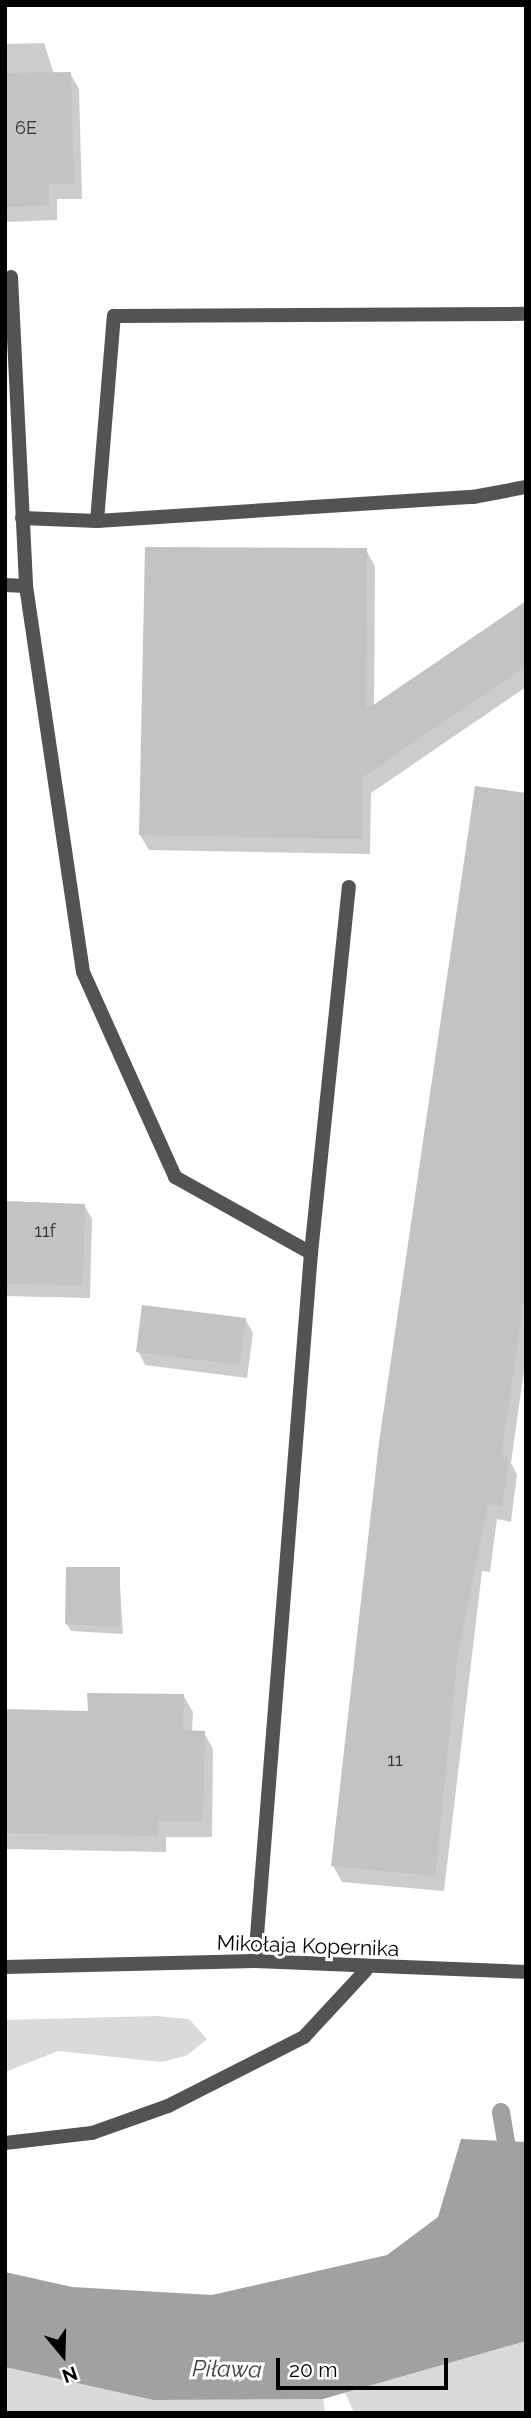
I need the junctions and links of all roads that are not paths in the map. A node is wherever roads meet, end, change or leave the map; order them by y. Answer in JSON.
{"nodes":[{"id":1,"x":11,"y":277,"type":"dead end"},
{"id":2,"x":526,"y":314,"type":"edge"},
{"id":3,"x":526,"y":487,"type":"edge"},
{"id":4,"x":22,"y":518,"type":"junction"},
{"id":5,"x":97,"y":521,"type":"junction"},
{"id":6,"x":5,"y":585,"type":"edge"},
{"id":7,"x":26,"y":586,"type":"junction"},
{"id":8,"x":349,"y":887,"type":"dead end"},
{"id":9,"x":311,"y":1253,"type":"junction"},
{"id":10,"x":255,"y":1961,"type":"junction"},
{"id":11,"x":5,"y":1967,"type":"edge"},
{"id":12,"x":366,"y":1970,"type":"junction"},
{"id":13,"x":526,"y":1972,"type":"edge"},
{"id":14,"x":5,"y":2143,"type":"edge"}],
"edges":[{"from":1,"to":4,"type":"street"},
{"from":2,"to":5,"type":"street"},
{"from":3,"to":5,"type":"street"},
{"from":4,"to":5,"type":"street"},
{"from":4,"to":7,"type":"street"},
{"from":6,"to":7,"type":"street"},
{"from":7,"to":9,"type":"street"},
{"from":8,"to":9,"type":"street"},
{"from":9,"to":10,"type":"street"},
{"from":10,"to":11,"type":"street","name":"Mikołaja Kopernika"},
{"from":10,"to":12,"type":"street","name":"Mikołaja Kopernika"},
{"from":12,"to":13,"type":"street","name":"Mikołaja Kopernika"},
{"from":12,"to":14,"type":"street"}]}
